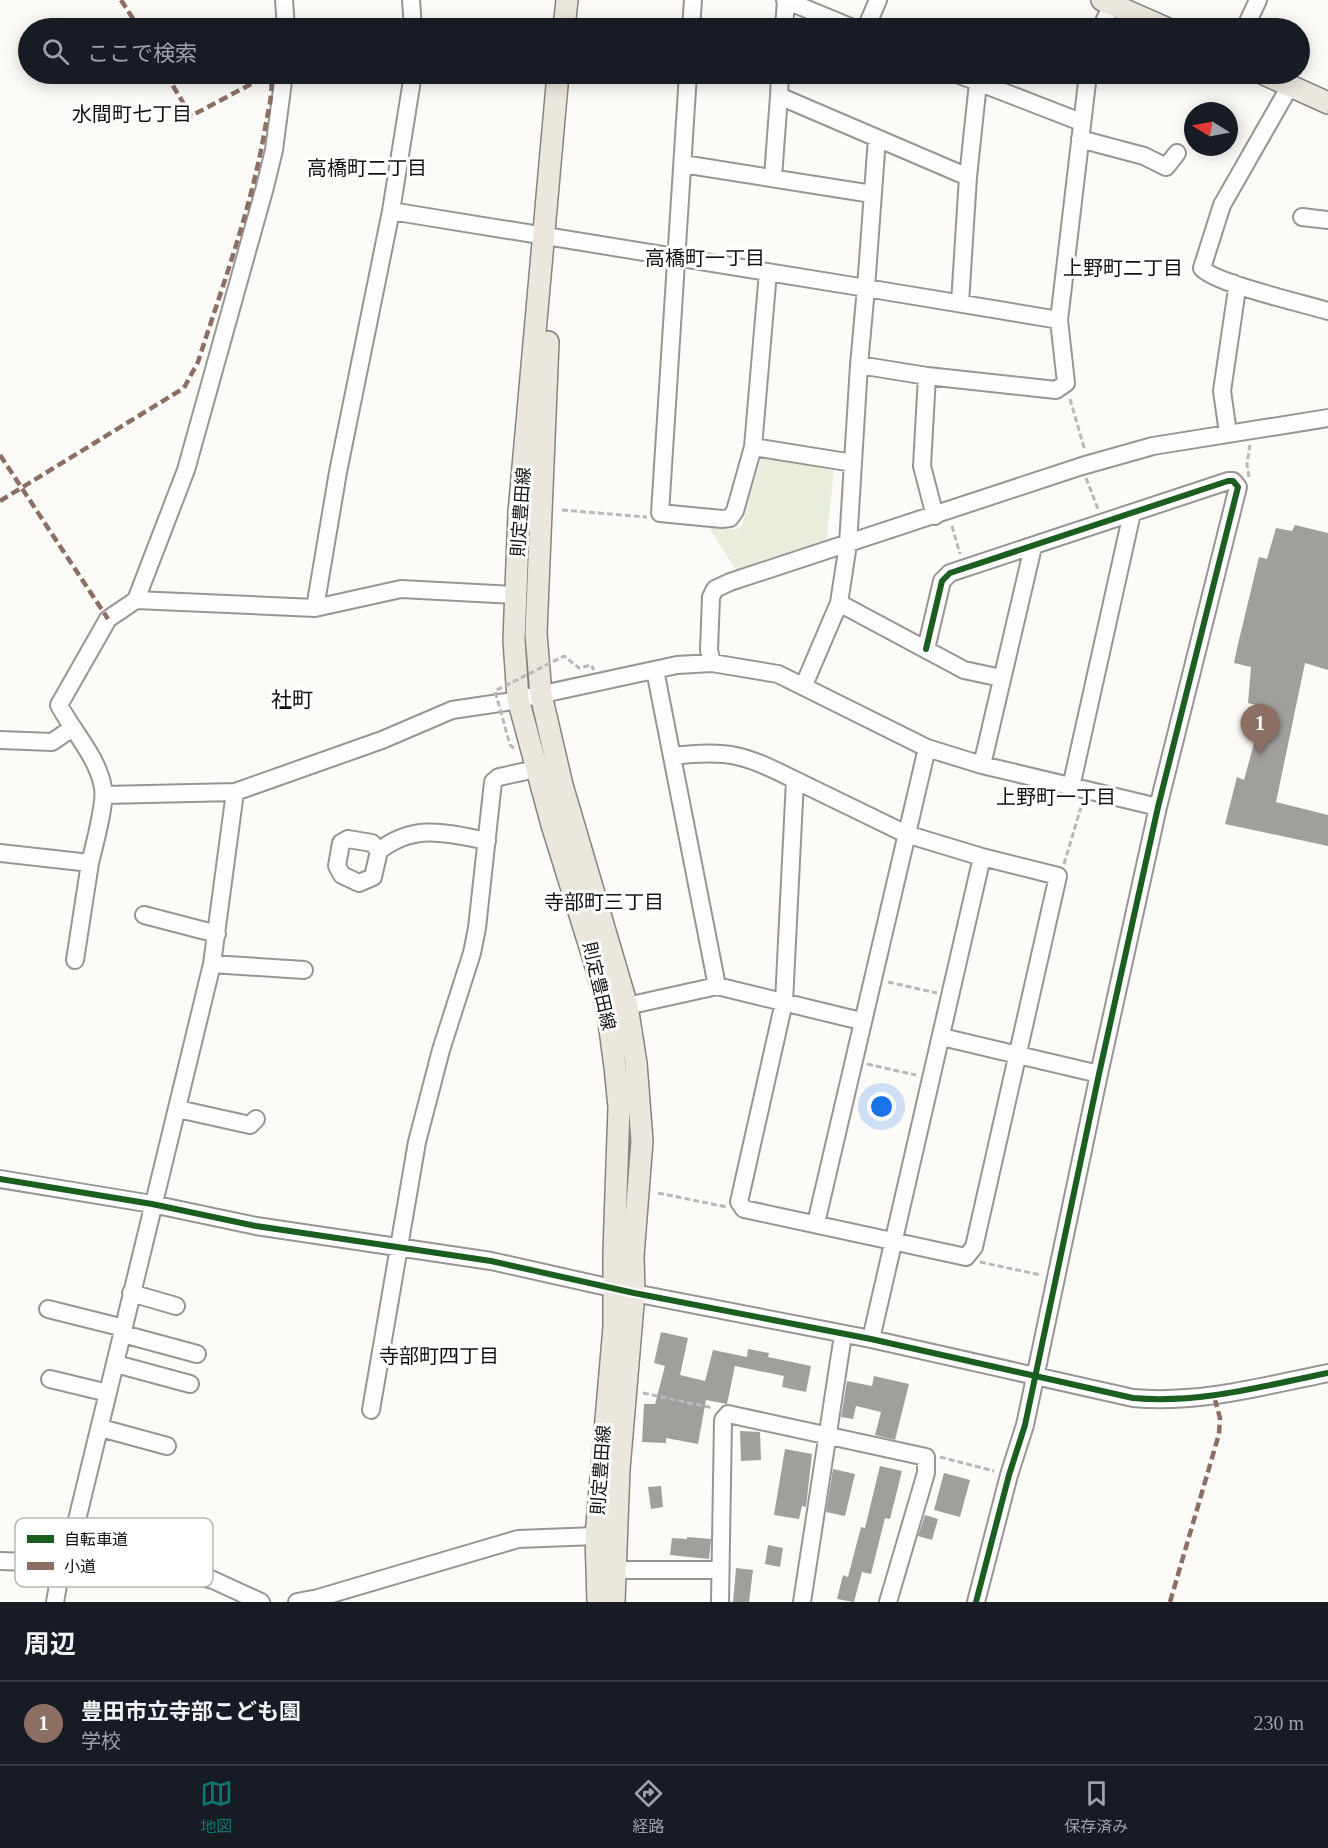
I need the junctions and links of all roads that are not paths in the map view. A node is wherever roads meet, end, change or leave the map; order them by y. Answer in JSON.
{"nodes":[{"id":1,"x":284,"y":0,"type":"edge"},
{"id":2,"x":411,"y":0,"type":"edge"},
{"id":3,"x":567,"y":0,"type":"edge"},
{"id":4,"x":693,"y":0,"type":"edge"},
{"id":5,"x":786,"y":0,"type":"edge"},
{"id":6,"x":878,"y":0,"type":"edge"},
{"id":7,"x":1258,"y":0,"type":"edge"},
{"id":8,"x":1109,"y":1,"type":"edge"},
{"id":9,"x":285,"y":18,"type":"edge"},
{"id":10,"x":412,"y":18,"type":"edge"},
{"id":11,"x":565,"y":18,"type":"edge"},
{"id":12,"x":692,"y":18,"type":"edge"},
{"id":13,"x":785,"y":18,"type":"edge"},
{"id":14,"x":829,"y":18,"type":"edge"},
{"id":15,"x":870,"y":18,"type":"edge"},
{"id":16,"x":1104,"y":18,"type":"edge"},
{"id":17,"x":1145,"y":18,"type":"edge"},
{"id":18,"x":1250,"y":18,"type":"edge"},
{"id":19,"x":283,"y":84,"type":"edge"},
{"id":20,"x":411,"y":84,"type":"edge"},
{"id":21,"x":557,"y":84,"type":"edge"},
{"id":22,"x":687,"y":84,"type":"edge"},
{"id":23,"x":780,"y":84,"type":"edge"},
{"id":24,"x":978,"y":84,"type":"edge"},
{"id":25,"x":981,"y":84,"type":"edge"},
{"id":26,"x":1087,"y":84,"type":"edge"},
{"id":27,"x":1286,"y":84,"type":"edge"},
{"id":28,"x":1290,"y":86,"type":"junction"},
{"id":29,"x":779,"y":96,"type":"junction"},
{"id":30,"x":1328,"y":103,"type":"edge"},
{"id":31,"x":1081,"y":122,"type":"junction"},
{"id":32,"x":877,"y":138,"type":"junction"},
{"id":33,"x":1080,"y":139,"type":"junction"},
{"id":34,"x":1178,"y":153,"type":"dead end"},
{"id":35,"x":683,"y":164,"type":"junction"},
{"id":36,"x":773,"y":177,"type":"junction"},
{"id":37,"x":968,"y":177,"type":"junction"},
{"id":38,"x":872,"y":194,"type":"junction"},
{"id":39,"x":391,"y":211,"type":"junction"},
{"id":40,"x":1302,"y":217,"type":"dead end"},
{"id":41,"x":1328,"y":220,"type":"edge"},
{"id":42,"x":543,"y":237,"type":"junction"},
{"id":43,"x":677,"y":257,"type":"junction"},
{"id":44,"x":768,"y":272,"type":"junction"},
{"id":45,"x":1233,"y":283,"type":"junction"},
{"id":46,"x":866,"y":288,"type":"junction"},
{"id":47,"x":960,"y":303,"type":"junction"},
{"id":48,"x":1328,"y":311,"type":"edge"},
{"id":49,"x":1059,"y":320,"type":"junction"},
{"id":50,"x":859,"y":365,"type":"junction"},
{"id":51,"x":927,"y":376,"type":"junction"},
{"id":52,"x":1328,"y":418,"type":"edge"},
{"id":53,"x":1228,"y":433,"type":"junction"},
{"id":54,"x":753,"y":447,"type":"junction"},
{"id":55,"x":853,"y":463,"type":"junction"},
{"id":56,"x":1132,"y":513,"type":"junction"},
{"id":57,"x":942,"y":514,"type":"junction"},
{"id":58,"x":848,"y":544,"type":"junction"},
{"id":59,"x":1034,"y":547,"type":"junction"},
{"id":60,"x":515,"y":595,"type":"junction"},
{"id":61,"x":136,"y":600,"type":"junction"},
{"id":62,"x":839,"y":603,"type":"junction"},
{"id":63,"x":315,"y":608,"type":"junction"},
{"id":64,"x":926,"y":648,"type":"junction"},
{"id":65,"x":712,"y":663,"type":"junction"},
{"id":66,"x":655,"y":670,"type":"junction"},
{"id":67,"x":1001,"y":678,"type":"junction"},
{"id":68,"x":804,"y":685,"type":"junction"},
{"id":69,"x":541,"y":695,"type":"junction"},
{"id":70,"x":518,"y":699,"type":"junction"},
{"id":71,"x":71,"y":729,"type":"junction"},
{"id":72,"x":0,"y":740,"type":"edge"},
{"id":73,"x":927,"y":748,"type":"junction"},
{"id":74,"x":673,"y":756,"type":"junction"},
{"id":75,"x":982,"y":765,"type":"junction"},
{"id":76,"x":536,"y":769,"type":"junction"},
{"id":77,"x":795,"y":780,"type":"junction"},
{"id":78,"x":1071,"y":787,"type":"junction"},
{"id":79,"x":236,"y":792,"type":"junction"},
{"id":80,"x":104,"y":795,"type":"junction"},
{"id":81,"x":1158,"y":807,"type":"junction"},
{"id":82,"x":906,"y":834,"type":"junction"},
{"id":83,"x":487,"y":841,"type":"junction"},
{"id":84,"x":379,"y":851,"type":"dead end"},
{"id":85,"x":0,"y":853,"type":"edge"},
{"id":86,"x":982,"y":857,"type":"junction"},
{"id":87,"x":90,"y":862,"type":"junction"},
{"id":88,"x":144,"y":915,"type":"dead end"},
{"id":89,"x":217,"y":934,"type":"junction"},
{"id":90,"x":75,"y":960,"type":"dead end"},
{"id":91,"x":212,"y":964,"type":"junction"},
{"id":92,"x":304,"y":970,"type":"dead end"},
{"id":93,"x":717,"y":986,"type":"junction"},
{"id":94,"x":784,"y":1002,"type":"junction"},
{"id":95,"x":627,"y":1006,"type":"junction"},
{"id":96,"x":861,"y":1021,"type":"junction"},
{"id":97,"x":942,"y":1037,"type":"junction"},
{"id":98,"x":1017,"y":1056,"type":"junction"},
{"id":99,"x":1098,"y":1074,"type":"junction"},
{"id":100,"x":178,"y":1109,"type":"junction"},
{"id":101,"x":256,"y":1119,"type":"dead end"},
{"id":102,"x":0,"y":1179,"type":"edge"},
{"id":103,"x":152,"y":1204,"type":"junction"},
{"id":104,"x":816,"y":1223,"type":"junction"},
{"id":105,"x":894,"y":1241,"type":"junction"},
{"id":106,"x":399,"y":1247,"type":"junction"},
{"id":107,"x":624,"y":1291,"type":"junction"},
{"id":108,"x":131,"y":1293,"type":"junction"},
{"id":109,"x":176,"y":1306,"type":"dead end"},
{"id":110,"x":48,"y":1309,"type":"dead end"},
{"id":111,"x":123,"y":1331,"type":"junction"},
{"id":112,"x":843,"y":1335,"type":"junction"},
{"id":113,"x":871,"y":1339,"type":"junction"},
{"id":114,"x":197,"y":1354,"type":"dead end"},
{"id":115,"x":116,"y":1364,"type":"junction"},
{"id":116,"x":1328,"y":1372,"type":"edge"},
{"id":117,"x":1036,"y":1376,"type":"junction"},
{"id":118,"x":50,"y":1379,"type":"dead end"},
{"id":119,"x":190,"y":1384,"type":"dead end"},
{"id":120,"x":108,"y":1393,"type":"junction"},
{"id":121,"x":371,"y":1410,"type":"dead end"},
{"id":122,"x":101,"y":1428,"type":"junction"},
{"id":123,"x":826,"y":1436,"type":"junction"},
{"id":124,"x":168,"y":1446,"type":"dead end"},
{"id":125,"x":76,"y":1518,"type":"edge"},
{"id":126,"x":596,"y":1536,"type":"junction"},
{"id":127,"x":0,"y":1561,"type":"edge"},
{"id":128,"x":15,"y":1561,"type":"edge"},
{"id":129,"x":614,"y":1570,"type":"junction"},
{"id":130,"x":720,"y":1570,"type":"junction"},
{"id":131,"x":213,"y":1582,"type":"edge"},
{"id":132,"x":59,"y":1587,"type":"edge"},
{"id":133,"x":55,"y":1602,"type":"edge"},
{"id":134,"x":261,"y":1602,"type":"edge"},
{"id":135,"x":297,"y":1602,"type":"edge"},
{"id":136,"x":598,"y":1602,"type":"edge"},
{"id":137,"x":614,"y":1602,"type":"edge"},
{"id":138,"x":720,"y":1602,"type":"edge"},
{"id":139,"x":802,"y":1602,"type":"edge"},
{"id":140,"x":888,"y":1602,"type":"edge"},
{"id":141,"x":975,"y":1602,"type":"edge"}],
"edges":[{"from":1,"to":9,"type":"street"},
{"from":2,"to":10,"type":"street"},
{"from":3,"to":11,"type":"main road"},
{"from":4,"to":12,"type":"street"},
{"from":5,"to":13,"type":"street"},
{"from":5,"to":14,"type":"street"},
{"from":6,"to":15,"type":"street"},
{"from":7,"to":18,"type":"street"},
{"from":8,"to":16,"type":"street"},
{"from":8,"to":17,"type":"main road"},
{"from":19,"to":61,"type":"street"},
{"from":20,"to":39,"type":"street"},
{"from":21,"to":42,"type":"main road","name":"則定豊田線"},
{"from":22,"to":35,"type":"street"},
{"from":23,"to":29,"type":"street"},
{"from":24,"to":37,"type":"street"},
{"from":25,"to":31,"type":"street"},
{"from":26,"to":31,"type":"street"},
{"from":27,"to":28,"type":"main road"},
{"from":28,"to":30,"type":"main road"},
{"from":28,"to":45,"type":"street"},
{"from":29,"to":32,"type":"street"},
{"from":29,"to":36,"type":"street"},
{"from":31,"to":33,"type":"street"},
{"from":32,"to":37,"type":"street"},
{"from":32,"to":38,"type":"street"},
{"from":33,"to":34,"type":"street"},
{"from":33,"to":49,"type":"street"},
{"from":35,"to":36,"type":"street"},
{"from":35,"to":43,"type":"street"},
{"from":36,"to":38,"type":"street"},
{"from":37,"to":47,"type":"street"},
{"from":38,"to":46,"type":"street"},
{"from":39,"to":42,"type":"street"},
{"from":39,"to":63,"type":"street"},
{"from":40,"to":41,"type":"street"},
{"from":42,"to":43,"type":"street"},
{"from":42,"to":60,"type":"main road","name":"則定豊田線"},
{"from":42,"to":69,"type":"main road","name":"則定豊田線"},
{"from":43,"to":44,"type":"street"},
{"from":43,"to":54,"type":"street"},
{"from":44,"to":46,"type":"street"},
{"from":44,"to":54,"type":"street"},
{"from":45,"to":48,"type":"street"},
{"from":45,"to":53,"type":"street"},
{"from":46,"to":47,"type":"street"},
{"from":46,"to":50,"type":"street"},
{"from":47,"to":49,"type":"street"},
{"from":49,"to":51,"type":"street"},
{"from":50,"to":51,"type":"street"},
{"from":50,"to":55,"type":"street"},
{"from":51,"to":57,"type":"street"},
{"from":52,"to":53,"type":"street"},
{"from":53,"to":57,"type":"street"},
{"from":54,"to":55,"type":"street"},
{"from":55,"to":58,"type":"street"},
{"from":56,"to":59,"type":"street"},
{"from":56,"to":78,"type":"street"},
{"from":56,"to":81,"type":"street"},
{"from":57,"to":58,"type":"street"},
{"from":58,"to":62,"type":"street"},
{"from":58,"to":65,"type":"street"},
{"from":59,"to":64,"type":"street"},
{"from":59,"to":67,"type":"street"},
{"from":60,"to":63,"type":"street"},
{"from":60,"to":70,"type":"main road","name":"則定豊田線"},
{"from":61,"to":63,"type":"street"},
{"from":61,"to":71,"type":"street"},
{"from":62,"to":64,"type":"street"},
{"from":62,"to":68,"type":"street"},
{"from":64,"to":67,"type":"street"},
{"from":65,"to":66,"type":"street"},
{"from":65,"to":68,"type":"street"},
{"from":66,"to":69,"type":"street"},
{"from":66,"to":74,"type":"street"},
{"from":67,"to":75,"type":"street"},
{"from":68,"to":73,"type":"street"},
{"from":69,"to":70,"type":"street"},
{"from":69,"to":95,"type":"main road","name":"則定豊田線"},
{"from":70,"to":76,"type":"main road","name":"則定豊田線"},
{"from":70,"to":79,"type":"street"},
{"from":71,"to":72,"type":"street"},
{"from":71,"to":80,"type":"street"},
{"from":73,"to":75,"type":"street"},
{"from":73,"to":82,"type":"street"},
{"from":74,"to":77,"type":"street"},
{"from":74,"to":93,"type":"street"},
{"from":75,"to":78,"type":"street"},
{"from":76,"to":83,"type":"street"},
{"from":76,"to":107,"type":"main road","name":"則定豊田線"},
{"from":77,"to":82,"type":"street"},
{"from":77,"to":94,"type":"street"},
{"from":78,"to":81,"type":"street"},
{"from":79,"to":80,"type":"street"},
{"from":79,"to":89,"type":"street"},
{"from":80,"to":87,"type":"street"},
{"from":81,"to":99,"type":"street"},
{"from":82,"to":86,"type":"street"},
{"from":82,"to":96,"type":"street"},
{"from":83,"to":84,"type":"street"},
{"from":83,"to":106,"type":"street"},
{"from":85,"to":87,"type":"street"},
{"from":86,"to":97,"type":"street"},
{"from":86,"to":98,"type":"street"},
{"from":87,"to":90,"type":"street"},
{"from":88,"to":89,"type":"street"},
{"from":89,"to":91,"type":"street"},
{"from":91,"to":92,"type":"street"},
{"from":91,"to":100,"type":"street"},
{"from":93,"to":94,"type":"street"},
{"from":93,"to":95,"type":"street"},
{"from":94,"to":96,"type":"street"},
{"from":94,"to":104,"type":"street"},
{"from":95,"to":107,"type":"main road","name":"則定豊田線"},
{"from":96,"to":104,"type":"street"},
{"from":97,"to":98,"type":"street"},
{"from":97,"to":105,"type":"street"},
{"from":98,"to":99,"type":"street"},
{"from":98,"to":105,"type":"street"},
{"from":99,"to":117,"type":"street"},
{"from":100,"to":101,"type":"street"},
{"from":100,"to":103,"type":"street"},
{"from":102,"to":103,"type":"street"},
{"from":103,"to":106,"type":"street"},
{"from":103,"to":108,"type":"street"},
{"from":104,"to":105,"type":"street"},
{"from":105,"to":113,"type":"street"},
{"from":106,"to":107,"type":"street"},
{"from":106,"to":121,"type":"street"},
{"from":107,"to":112,"type":"street"},
{"from":107,"to":126,"type":"main road","name":"則定豊田線"},
{"from":107,"to":129,"type":"main road","name":"則定豊田線"},
{"from":108,"to":109,"type":"street"},
{"from":108,"to":111,"type":"street"},
{"from":110,"to":111,"type":"street"},
{"from":111,"to":114,"type":"street"},
{"from":111,"to":115,"type":"street"},
{"from":112,"to":113,"type":"street"},
{"from":112,"to":123,"type":"street"},
{"from":113,"to":117,"type":"street"},
{"from":115,"to":119,"type":"street"},
{"from":115,"to":120,"type":"street"},
{"from":116,"to":117,"type":"street"},
{"from":117,"to":141,"type":"street"},
{"from":118,"to":120,"type":"street"},
{"from":120,"to":122,"type":"street"},
{"from":122,"to":124,"type":"street"},
{"from":122,"to":125,"type":"street"},
{"from":123,"to":130,"type":"street"},
{"from":123,"to":139,"type":"street"},
{"from":123,"to":140,"type":"street"},
{"from":126,"to":135,"type":"street"},
{"from":126,"to":136,"type":"main road","name":"則定豊田線"},
{"from":127,"to":128,"type":"street"},
{"from":129,"to":130,"type":"street"},
{"from":129,"to":137,"type":"main road","name":"則定豊田線"},
{"from":130,"to":138,"type":"street"},
{"from":131,"to":134,"type":"street"},
{"from":132,"to":133,"type":"street"}]}
